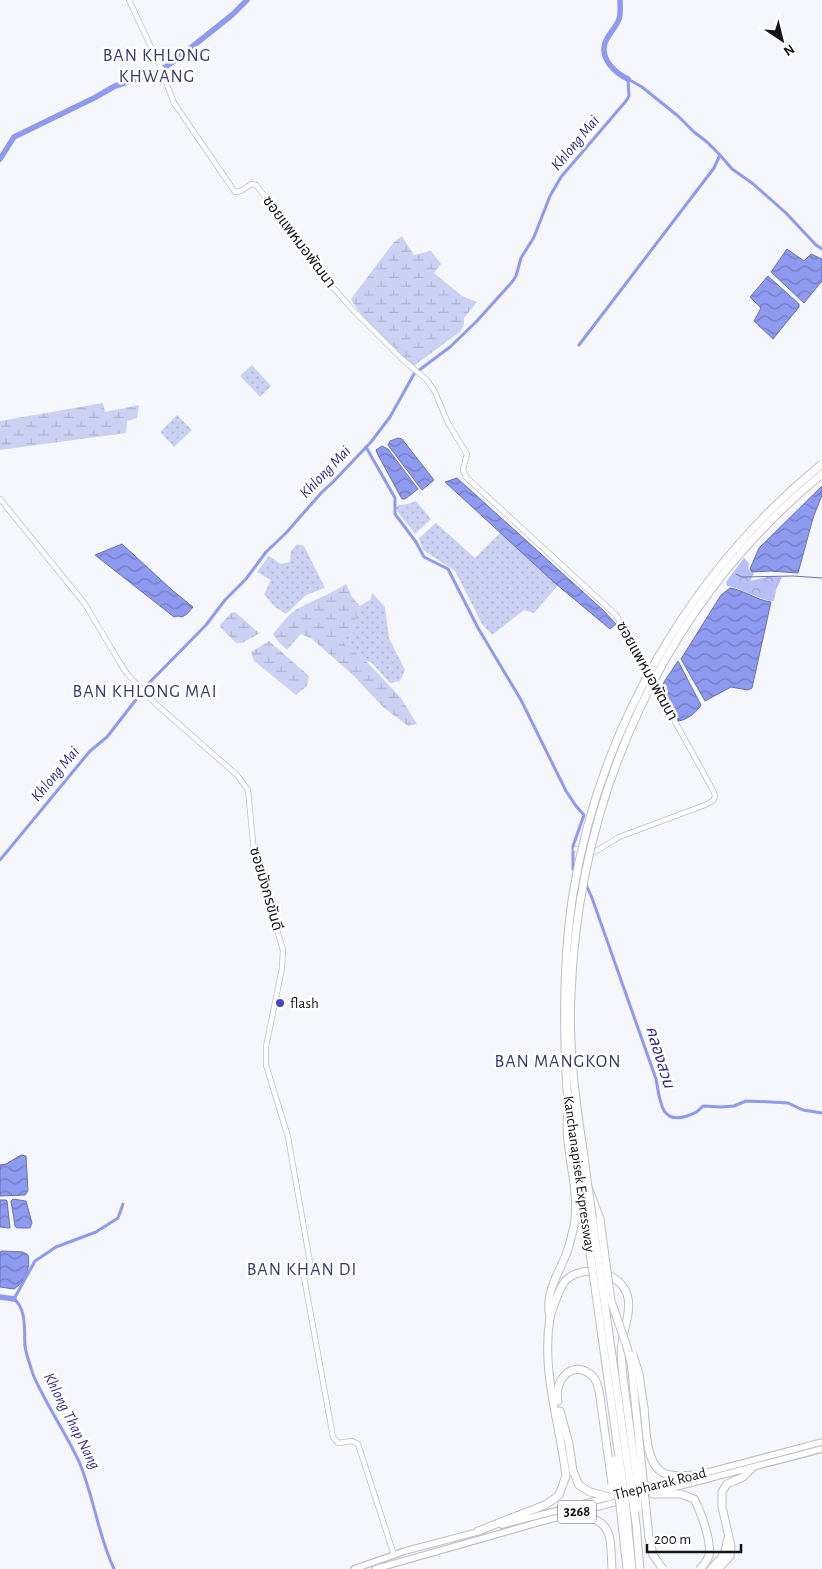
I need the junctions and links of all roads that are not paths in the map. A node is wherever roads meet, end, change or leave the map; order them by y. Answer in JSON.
{"nodes":[{"id":1,"x":129,"y":0,"type":"edge"},
{"id":2,"x":822,"y":464,"type":"edge"},
{"id":3,"x":822,"y":474,"type":"edge"},
{"id":4,"x":0,"y":499,"type":"edge"},
{"id":5,"x":576,"y":849,"type":"dead end"},
{"id":6,"x":569,"y":1105,"type":"junction"},
{"id":7,"x":588,"y":1187,"type":"junction"},
{"id":8,"x":600,"y":1219,"type":"junction"},
{"id":9,"x":550,"y":1318,"type":"junction"},
{"id":10,"x":609,"y":1393,"type":"junction"},
{"id":11,"x":822,"y":1442,"type":"edge"},
{"id":12,"x":822,"y":1449,"type":"edge"},
{"id":13,"x":802,"y":1451,"type":"junction"},
{"id":14,"x":752,"y":1468,"type":"junction"},
{"id":15,"x":698,"y":1475,"type":"junction"},
{"id":16,"x":653,"y":1494,"type":"junction"},
{"id":17,"x":609,"y":1497,"type":"junction"},
{"id":18,"x":574,"y":1513,"type":"junction"},
{"id":19,"x":636,"y":1524,"type":"junction"},
{"id":20,"x":727,"y":1528,"type":"junction"},
{"id":21,"x":478,"y":1531,"type":"junction"},
{"id":22,"x":394,"y":1555,"type":"junction"},
{"id":23,"x":354,"y":1569,"type":"edge"},
{"id":24,"x":375,"y":1569,"type":"edge"},
{"id":25,"x":612,"y":1569,"type":"edge"},
{"id":26,"x":622,"y":1569,"type":"edge"},
{"id":27,"x":627,"y":1569,"type":"edge"},
{"id":28,"x":632,"y":1569,"type":"edge"},
{"id":29,"x":640,"y":1569,"type":"edge"},
{"id":30,"x":663,"y":1569,"type":"edge"},
{"id":31,"x":700,"y":1569,"type":"edge"},
{"id":32,"x":711,"y":1569,"type":"edge"},
{"id":33,"x":718,"y":1569,"type":"edge"}],
"edges":[{"from":1,"to":5,"type":"street","name":"ซอยแพหมอพัฒนา"},
{"from":2,"to":6,"type":"highway","name":"Kanchanapisek Expressway","bridge":true},
{"from":3,"to":7,"type":"highway","name":"Kanchanapisek Expressway","bridge":true},
{"from":4,"to":22,"type":"street","name":"ซอยมังกรขันดี"},
{"from":6,"to":9,"type":"highway","bridge":true},
{"from":6,"to":10,"type":"highway","name":"Kanchanapisek Expressway","bridge":true},
{"from":7,"to":8,"type":"highway","bridge":true},
{"from":7,"to":19,"type":"highway","name":"Kanchanapisek Expressway","bridge":true},
{"from":8,"to":15,"type":"highway","bridge":true},
{"from":8,"to":30,"type":"highway","bridge":true},
{"from":9,"to":19,"type":"highway","bridge":true},
{"from":9,"to":21,"type":"highway"},
{"from":10,"to":27,"type":"highway","bridge":true},
{"from":10,"to":28,"type":"highway","name":"Kanchanapisek Expressway","bridge":true},
{"from":11,"to":13,"type":"main road","name":"Thepharak Road","number":"3268"},
{"from":12,"to":13,"type":"main road","name":"Thepharak Road","number":"3268"},
{"from":13,"to":14,"type":"main road","name":"Thepharak Road","number":"3268"},
{"from":13,"to":15,"type":"main road","name":"Thepharak Road","number":"3268"},
{"from":14,"to":16,"type":"main road","name":"Thepharak Road","number":"3268"},
{"from":14,"to":20,"type":"highway"},
{"from":15,"to":17,"type":"main road","name":"Thepharak Road","number":"3268"},
{"from":16,"to":18,"type":"main road","name":"Thepharak Road","number":"3268"},
{"from":16,"to":31,"type":"highway"},
{"from":17,"to":21,"type":"main road","name":"Thepharak Road","number":"3268"},
{"from":17,"to":26,"type":"highway","bridge":true},
{"from":18,"to":24,"type":"main road","name":"Thepharak Road","number":"3268"},
{"from":18,"to":25,"type":"highway"},
{"from":19,"to":29,"type":"highway","name":"Kanchanapisek Expressway","bridge":true},
{"from":20,"to":32,"type":"highway"},
{"from":20,"to":33,"type":"highway"},
{"from":21,"to":22,"type":"main road","name":"Thepharak Road","number":"3268"},
{"from":22,"to":23,"type":"main road","name":"Thepharak Road","number":"3268"}]}
